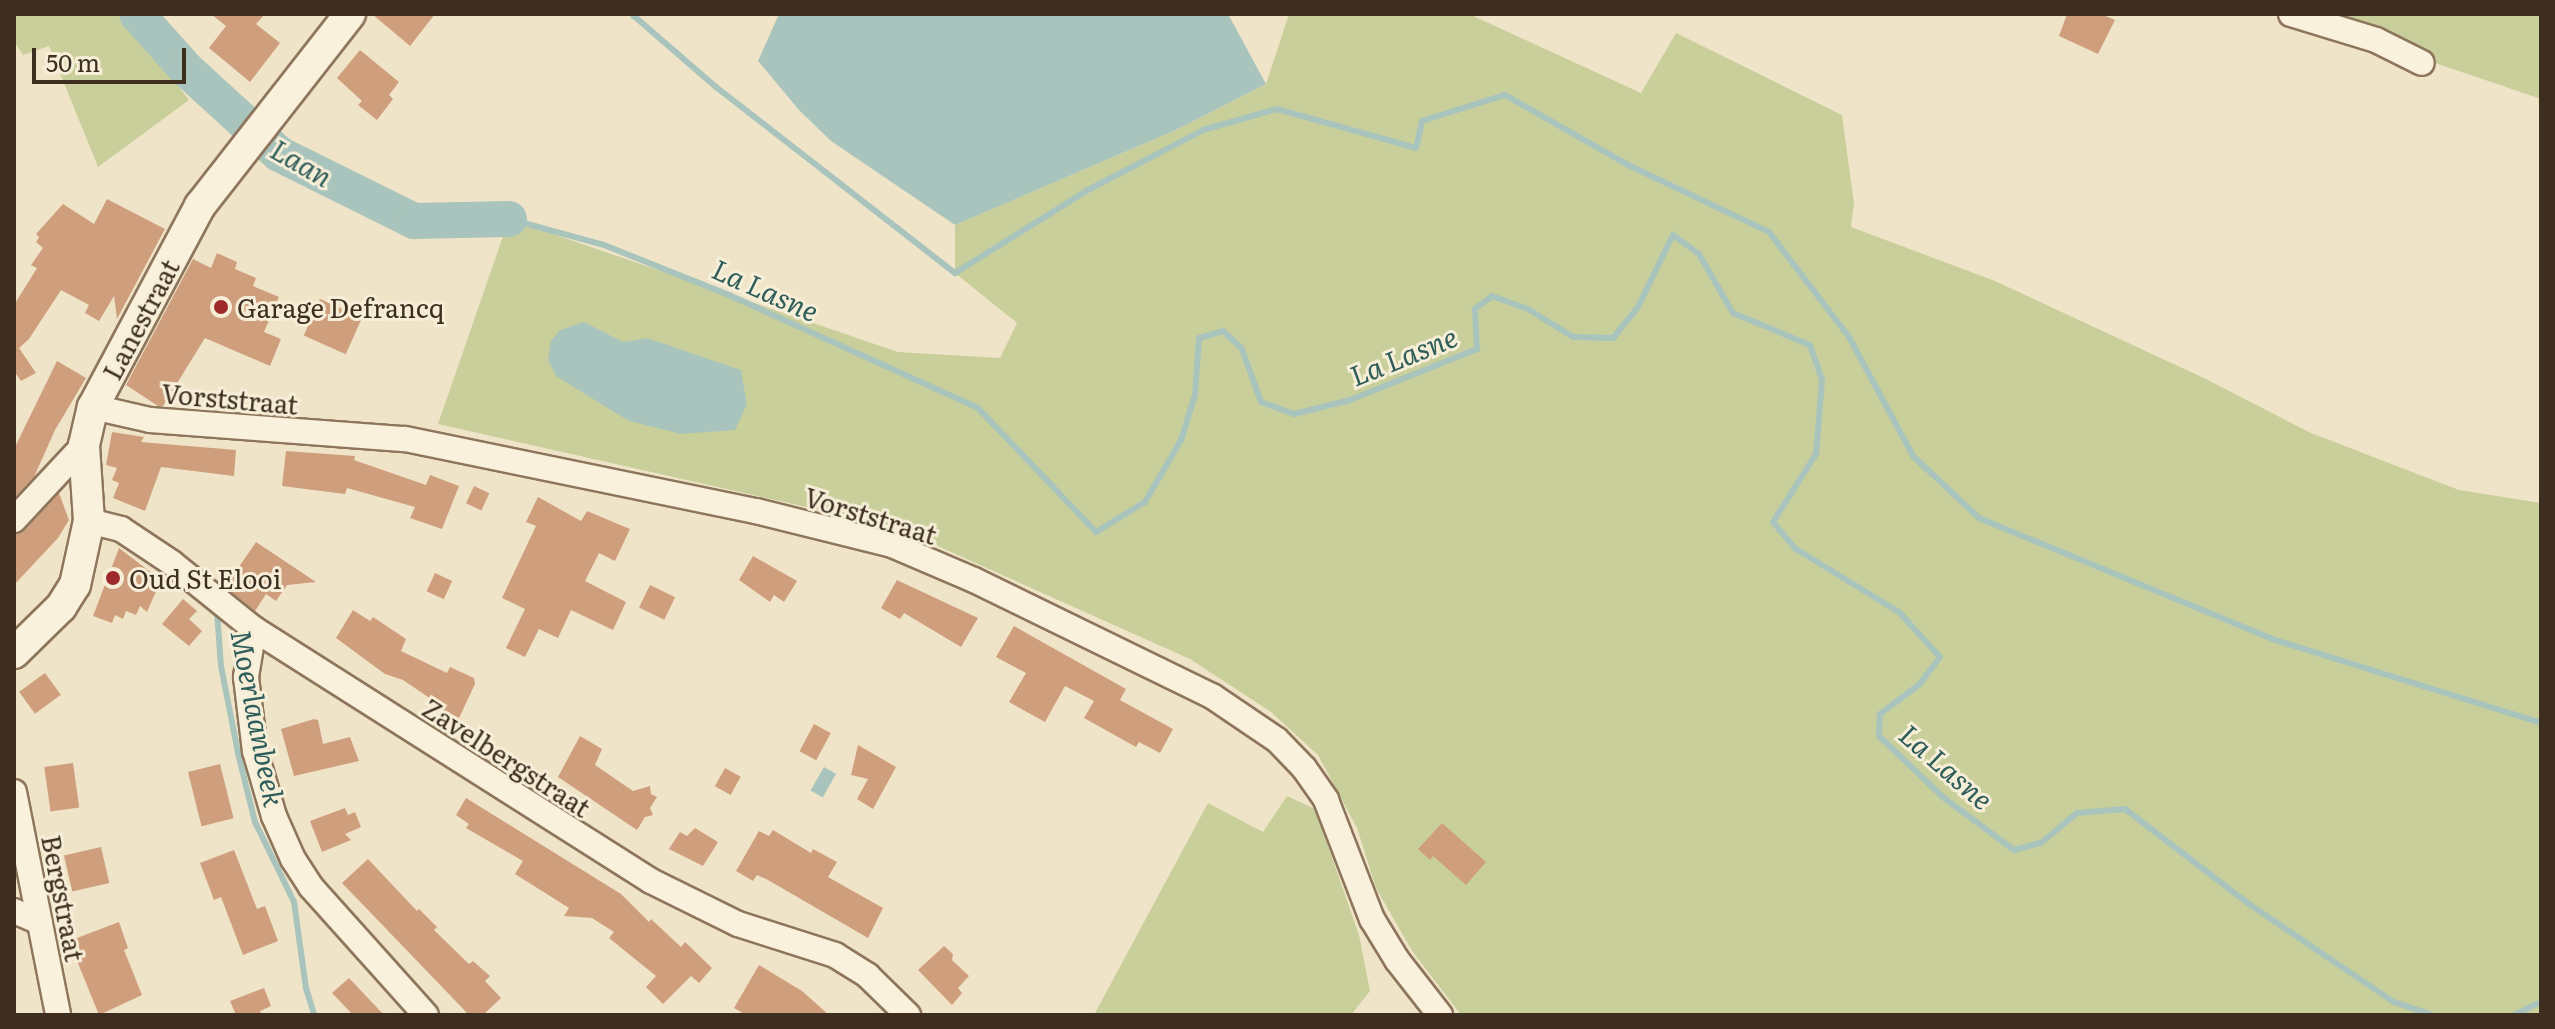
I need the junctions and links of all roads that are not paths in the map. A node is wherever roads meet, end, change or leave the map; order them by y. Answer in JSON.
{"nodes":[{"id":1,"x":350,"y":14,"type":"edge"},
{"id":2,"x":2291,"y":14,"type":"edge"},
{"id":3,"x":2422,"y":63,"type":"dead end"},
{"id":4,"x":93,"y":407,"type":"junction"},
{"id":5,"x":84,"y":445,"type":"junction"},
{"id":6,"x":14,"y":520,"type":"edge"},
{"id":7,"x":89,"y":521,"type":"junction"},
{"id":8,"x":254,"y":629,"type":"junction"},
{"id":9,"x":14,"y":653,"type":"edge"},
{"id":10,"x":14,"y":792,"type":"edge"},
{"id":11,"x":14,"y":911,"type":"edge"},
{"id":12,"x":40,"y":922,"type":"junction"},
{"id":13,"x":58,"y":1015,"type":"edge"},
{"id":14,"x":426,"y":1015,"type":"edge"},
{"id":15,"x":908,"y":1015,"type":"edge"},
{"id":16,"x":1440,"y":1015,"type":"edge"}],
"edges":[{"from":1,"to":4,"type":"street","name":"Lanestraat"},
{"from":2,"to":3,"type":"street"},
{"from":4,"to":5,"type":"street","name":"Lanestraat"},
{"from":4,"to":16,"type":"street","name":"Vorststraat"},
{"from":5,"to":6,"type":"street"},
{"from":5,"to":7,"type":"street","name":"Lanestraat"},
{"from":7,"to":8,"type":"street","name":"Zavelbergstraat"},
{"from":7,"to":9,"type":"street","name":"Lanestraat"},
{"from":8,"to":14,"type":"street"},
{"from":8,"to":15,"type":"street","name":"Zavelbergstraat"},
{"from":10,"to":12,"type":"street","name":"Bergstraat"},
{"from":11,"to":12,"type":"street"},
{"from":12,"to":13,"type":"street","name":"Bergstraat"}]}
